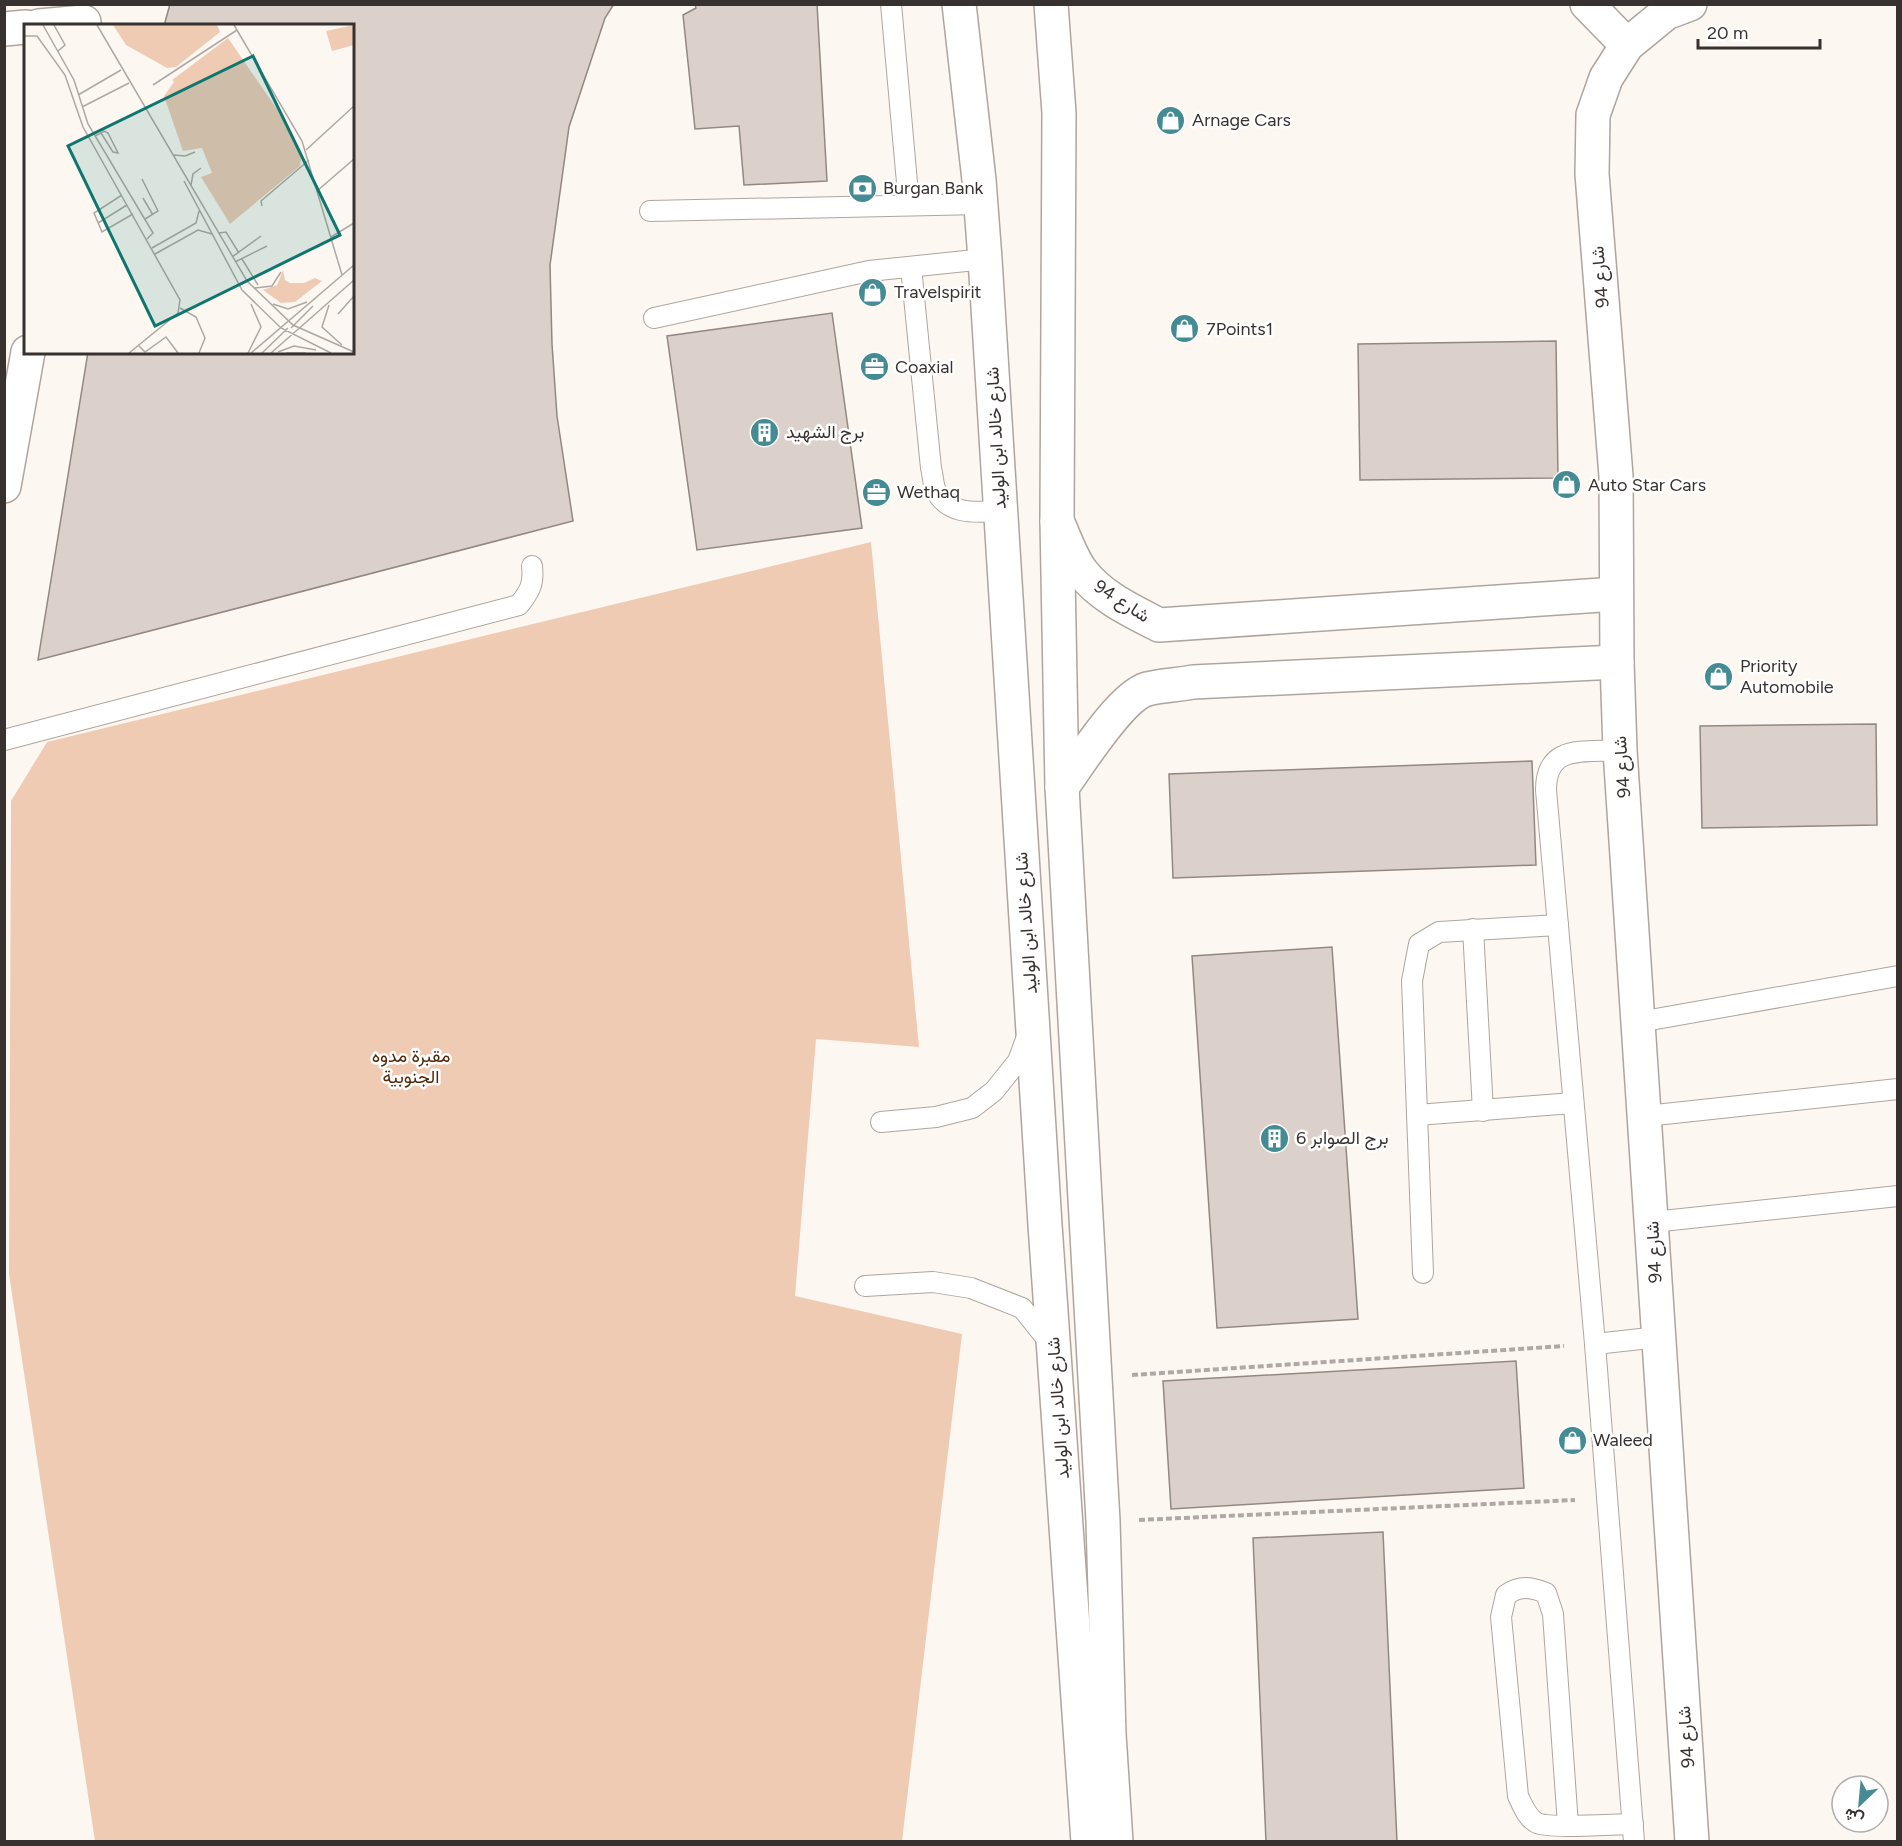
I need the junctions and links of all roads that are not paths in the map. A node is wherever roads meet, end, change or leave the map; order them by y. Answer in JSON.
{"nodes":[{"id":1,"x":891,"y":4,"type":"edge"},
{"id":2,"x":958,"y":4,"type":"edge"},
{"id":3,"x":1051,"y":4,"type":"edge"},
{"id":4,"x":1587,"y":4,"type":"edge"},
{"id":5,"x":1690,"y":4,"type":"edge"},
{"id":6,"x":85,"y":17,"type":"edge"},
{"id":7,"x":49,"y":24,"type":"edge"},
{"id":8,"x":24,"y":27,"type":"edge"},
{"id":9,"x":4,"y":28,"type":"edge"},
{"id":10,"x":1627,"y":45,"type":"junction"},
{"id":11,"x":981,"y":204,"type":"junction"},
{"id":12,"x":909,"y":205,"type":"junction"},
{"id":13,"x":650,"y":211,"type":"dead end"},
{"id":14,"x":985,"y":259,"type":"junction"},
{"id":15,"x":911,"y":267,"type":"junction"},
{"id":16,"x":654,"y":318,"type":"dead end"},
{"id":17,"x":28,"y":354,"type":"edge"},
{"id":18,"x":6,"y":473,"type":"edge"},
{"id":19,"x":1000,"y":511,"type":"junction"},
{"id":20,"x":1057,"y":521,"type":"junction"},
{"id":21,"x":532,"y":566,"type":"dead end"},
{"id":22,"x":1616,"y":594,"type":"junction"},
{"id":23,"x":1617,"y":662,"type":"junction"},
{"id":24,"x":4,"y":740,"type":"edge"},
{"id":25,"x":1620,"y":750,"type":"junction"},
{"id":26,"x":1062,"y":787,"type":"junction"},
{"id":27,"x":1558,"y":925,"type":"junction"},
{"id":28,"x":1473,"y":929,"type":"junction"},
{"id":29,"x":1898,"y":976,"type":"edge"},
{"id":30,"x":1639,"y":1022,"type":"junction"},
{"id":31,"x":1032,"y":1023,"type":"junction"},
{"id":32,"x":1898,"y":1089,"type":"edge"},
{"id":33,"x":1574,"y":1104,"type":"junction"},
{"id":34,"x":1483,"y":1111,"type":"junction"},
{"id":35,"x":1417,"y":1115,"type":"junction"},
{"id":36,"x":1646,"y":1116,"type":"junction"},
{"id":37,"x":881,"y":1122,"type":"dead end"},
{"id":38,"x":1898,"y":1196,"type":"edge"},
{"id":39,"x":1653,"y":1222,"type":"junction"},
{"id":40,"x":1423,"y":1273,"type":"dead end"},
{"id":41,"x":865,"y":1286,"type":"dead end"},
{"id":42,"x":1659,"y":1338,"type":"junction"},
{"id":43,"x":1595,"y":1344,"type":"junction"},
{"id":44,"x":1053,"y":1347,"type":"junction"},
{"id":45,"x":1568,"y":1825,"type":"junction"},
{"id":46,"x":1633,"y":1833,"type":"edge"},
{"id":47,"x":1088,"y":1842,"type":"edge"},
{"id":48,"x":1116,"y":1842,"type":"edge"},
{"id":49,"x":1692,"y":1842,"type":"edge"}],
"edges":[{"from":1,"to":12,"type":"lane"},
{"from":2,"to":11,"type":"main road","name":"شارع خالد ابن الوليد"},
{"from":3,"to":20,"type":"main road","name":"شارع خالد ابن الوليد"},
{"from":4,"to":10,"type":"main road"},
{"from":5,"to":10,"type":"main road","name":"شارع 94"},
{"from":6,"to":7,"type":"main road"},
{"from":8,"to":9,"type":"main road"},
{"from":10,"to":22,"type":"main road","name":"شارع 94"},
{"from":11,"to":12,"type":"lane"},
{"from":11,"to":14,"type":"main road","name":"شارع خالد ابن الوليد"},
{"from":12,"to":13,"type":"lane"},
{"from":14,"to":15,"type":"lane"},
{"from":14,"to":19,"type":"main road","name":"شارع خالد ابن الوليد"},
{"from":15,"to":16,"type":"lane"},
{"from":15,"to":19,"type":"lane"},
{"from":17,"to":18,"type":"main road"},
{"from":19,"to":31,"type":"main road","name":"شارع خالد ابن الوليد"},
{"from":20,"to":22,"type":"main road","name":"شارع 94"},
{"from":20,"to":26,"type":"main road","name":"شارع خالد ابن الوليد"},
{"from":21,"to":24,"type":"lane"},
{"from":22,"to":23,"type":"main road","name":"شارع 94"},
{"from":23,"to":25,"type":"main road","name":"شارع 94"},
{"from":23,"to":26,"type":"main road"},
{"from":25,"to":27,"type":"lane"},
{"from":25,"to":30,"type":"main road","name":"شارع 94"},
{"from":26,"to":48,"type":"main road","name":"شارع خالد ابن الوليد"},
{"from":27,"to":28,"type":"lane"},
{"from":27,"to":33,"type":"lane"},
{"from":28,"to":34,"type":"lane"},
{"from":28,"to":35,"type":"lane"},
{"from":29,"to":30,"type":"lane"},
{"from":30,"to":36,"type":"main road","name":"شارع 94"},
{"from":31,"to":37,"type":"lane"},
{"from":31,"to":44,"type":"main road","name":"شارع خالد ابن الوليد"},
{"from":32,"to":36,"type":"lane"},
{"from":33,"to":34,"type":"lane"},
{"from":33,"to":43,"type":"lane"},
{"from":34,"to":35,"type":"lane"},
{"from":35,"to":40,"type":"lane"},
{"from":36,"to":39,"type":"main road","name":"شارع 94"},
{"from":38,"to":39,"type":"lane"},
{"from":39,"to":42,"type":"main road","name":"شارع 94"},
{"from":41,"to":44,"type":"lane"},
{"from":42,"to":43,"type":"lane"},
{"from":42,"to":49,"type":"main road","name":"شارع 94"},
{"from":43,"to":46,"type":"lane"},
{"from":44,"to":47,"type":"main road","name":"شارع خالد ابن الوليد"},
{"from":45,"to":45,"type":"lane"},
{"from":45,"to":46,"type":"lane"}]}
